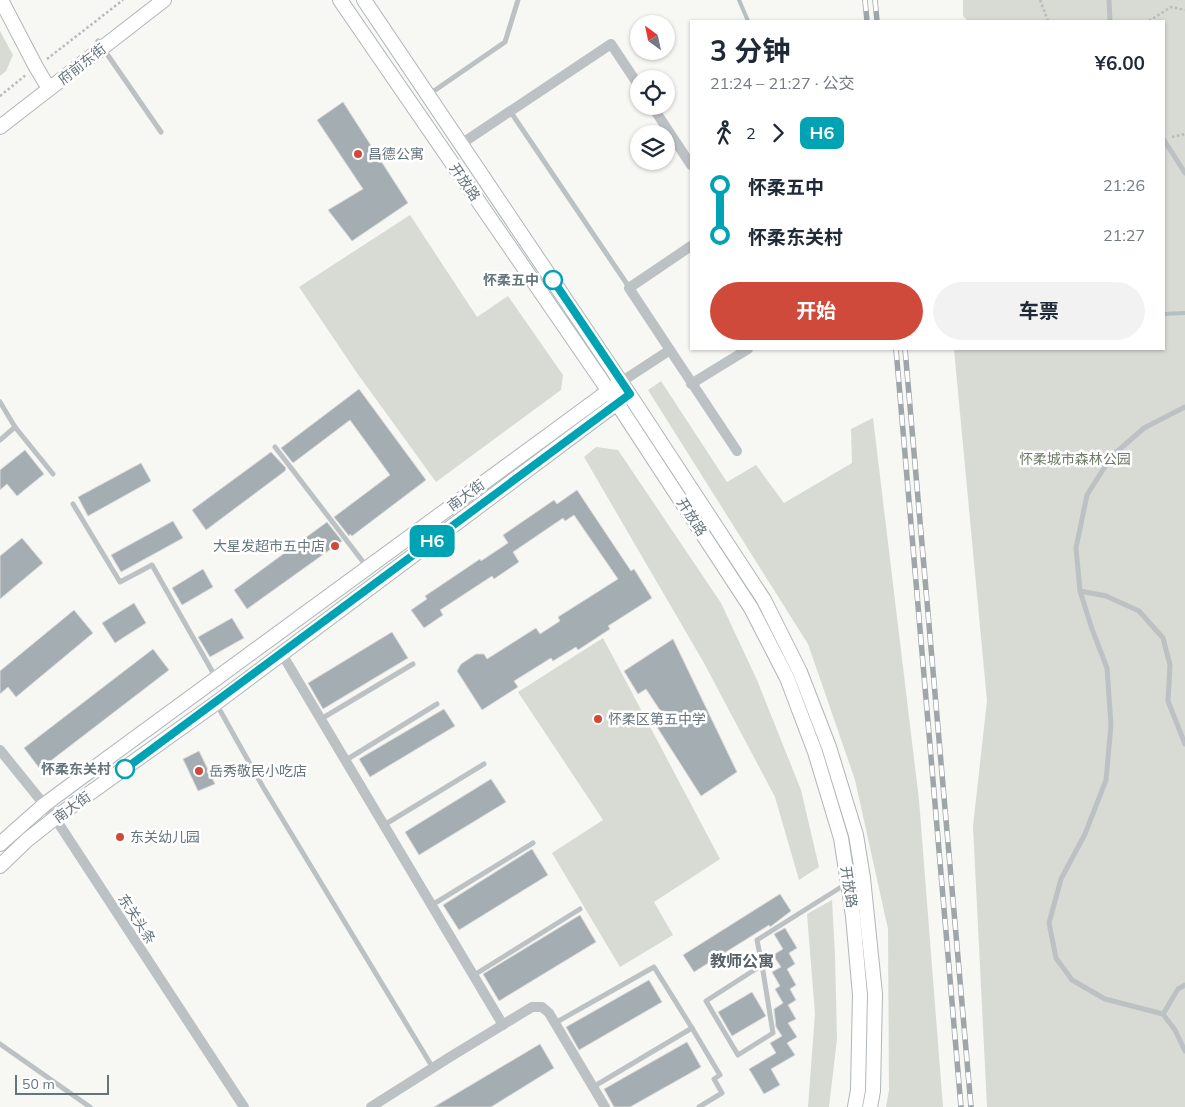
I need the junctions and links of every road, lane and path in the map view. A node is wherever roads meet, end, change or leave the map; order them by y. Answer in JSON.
{"nodes":[{"id":1,"x":1,"y":0,"type":"edge"},
{"id":2,"x":123,"y":0,"type":"edge"},
{"id":3,"x":150,"y":0,"type":"edge"},
{"id":4,"x":164,"y":0,"type":"edge"},
{"id":5,"x":340,"y":0,"type":"edge"},
{"id":6,"x":364,"y":0,"type":"edge"},
{"id":7,"x":518,"y":0,"type":"edge"},
{"id":8,"x":1040,"y":0,"type":"edge"},
{"id":9,"x":1109,"y":0,"type":"edge"},
{"id":10,"x":1185,"y":10,"type":"edge"},
{"id":11,"x":1048,"y":20,"type":"edge"},
{"id":12,"x":1110,"y":20,"type":"edge"},
{"id":13,"x":1151,"y":20,"type":"edge"},
{"id":14,"x":101,"y":44,"type":"junction"},
{"id":15,"x":36,"y":67,"type":"junction"},
{"id":16,"x":630,"y":72,"type":"edge"},
{"id":17,"x":45,"y":82,"type":"junction"},
{"id":18,"x":428,"y":95,"type":"junction"},
{"id":19,"x":0,"y":96,"type":"edge"},
{"id":20,"x":510,"y":111,"type":"junction"},
{"id":21,"x":658,"y":115,"type":"edge"},
{"id":22,"x":0,"y":116,"type":"edge"},
{"id":23,"x":0,"y":127,"type":"edge"},
{"id":24,"x":161,"y":132,"type":"dead end"},
{"id":25,"x":1185,"y":134,"type":"edge"},
{"id":26,"x":1171,"y":138,"type":"dead end"},
{"id":27,"x":1165,"y":142,"type":"edge"},
{"id":28,"x":461,"y":144,"type":"junction"},
{"id":29,"x":690,"y":163,"type":"edge"},
{"id":30,"x":1185,"y":173,"type":"edge"},
{"id":31,"x":690,"y":247,"type":"edge"},
{"id":32,"x":629,"y":288,"type":"junction"},
{"id":33,"x":670,"y":350,"type":"junction"},
{"id":34,"x":746,"y":350,"type":"edge"},
{"id":35,"x":621,"y":382,"type":"junction"},
{"id":36,"x":691,"y":384,"type":"junction"},
{"id":37,"x":609,"y":391,"type":"junction"},
{"id":38,"x":630,"y":394,"type":"junction"},
{"id":39,"x":0,"y":402,"type":"edge"},
{"id":40,"x":617,"y":403,"type":"junction"},
{"id":41,"x":1185,"y":408,"type":"edge"},
{"id":42,"x":15,"y":427,"type":"junction"},
{"id":43,"x":0,"y":440,"type":"edge"},
{"id":44,"x":274,"y":447,"type":"dead end"},
{"id":45,"x":736,"y":451,"type":"dead end"},
{"id":46,"x":54,"y":474,"type":"dead end"},
{"id":47,"x":73,"y":504,"type":"dead end"},
{"id":48,"x":367,"y":568,"type":"junction"},
{"id":49,"x":1080,"y":591,"type":"junction"},
{"id":50,"x":282,"y":654,"type":"junction"},
{"id":51,"x":413,"y":664,"type":"dead end"},
{"id":52,"x":216,"y":678,"type":"junction"},
{"id":53,"x":216,"y":703,"type":"junction"},
{"id":54,"x":437,"y":704,"type":"dead end"},
{"id":55,"x":320,"y":719,"type":"junction"},
{"id":56,"x":1185,"y":744,"type":"edge"},
{"id":57,"x":0,"y":750,"type":"edge"},
{"id":58,"x":345,"y":760,"type":"junction"},
{"id":59,"x":484,"y":764,"type":"dead end"},
{"id":60,"x":44,"y":805,"type":"junction"},
{"id":61,"x":55,"y":818,"type":"junction"},
{"id":62,"x":384,"y":825,"type":"junction"},
{"id":63,"x":533,"y":843,"type":"dead end"},
{"id":64,"x":0,"y":844,"type":"edge"},
{"id":65,"x":0,"y":866,"type":"edge"},
{"id":66,"x":848,"y":883,"type":"junction"},
{"id":67,"x":432,"y":905,"type":"junction"},
{"id":68,"x":580,"y":909,"type":"dead end"},
{"id":69,"x":762,"y":965,"type":"junction"},
{"id":70,"x":474,"y":975,"type":"junction"},
{"id":71,"x":1185,"y":985,"type":"edge"},
{"id":72,"x":1162,"y":1014,"type":"junction"},
{"id":73,"x":555,"y":1023,"type":"junction"},
{"id":74,"x":503,"y":1025,"type":"junction"},
{"id":75,"x":692,"y":1028,"type":"junction"},
{"id":76,"x":0,"y":1044,"type":"edge"},
{"id":77,"x":1185,"y":1051,"type":"edge"},
{"id":78,"x":432,"y":1068,"type":"junction"},
{"id":79,"x":593,"y":1087,"type":"junction"},
{"id":80,"x":90,"y":1107,"type":"edge"},
{"id":81,"x":244,"y":1107,"type":"edge"},
{"id":82,"x":371,"y":1107,"type":"edge"},
{"id":83,"x":605,"y":1107,"type":"edge"},
{"id":84,"x":699,"y":1107,"type":"edge"},
{"id":85,"x":855,"y":1107,"type":"edge"},
{"id":86,"x":870,"y":1107,"type":"edge"}],
"edges":[{"from":1,"to":15,"type":"main road"},
{"from":2,"to":15,"type":"path","name":"府前东街"},
{"from":3,"to":14,"type":"main road","name":"府前东街"},
{"from":4,"to":14,"type":"main road","name":"府前东街"},
{"from":5,"to":37,"type":"main road","name":"开放路"},
{"from":6,"to":18,"type":"main road","name":"开放路"},
{"from":7,"to":18,"type":"lane"},
{"from":8,"to":11,"type":"path"},
{"from":9,"to":12,"type":"lane"},
{"from":10,"to":13,"type":"path"},
{"from":14,"to":17,"type":"main road","name":"府前东街"},
{"from":14,"to":23,"type":"main road","name":"府前东街"},
{"from":14,"to":24,"type":"lane"},
{"from":15,"to":17,"type":"main road"},
{"from":15,"to":19,"type":"path","name":"府前东街"},
{"from":16,"to":20,"type":"street"},
{"from":17,"to":22,"type":"main road","name":"府前东街"},
{"from":18,"to":28,"type":"main road","name":"开放路"},
{"from":20,"to":28,"type":"street"},
{"from":20,"to":32,"type":"lane"},
{"from":21,"to":29,"type":"street"},
{"from":25,"to":26,"type":"path"},
{"from":27,"to":30,"type":"lane"},
{"from":28,"to":35,"type":"main road","name":"开放路"},
{"from":31,"to":32,"type":"street"},
{"from":32,"to":33,"type":"street"},
{"from":33,"to":35,"type":"street"},
{"from":33,"to":36,"type":"street"},
{"from":34,"to":36,"type":"street"},
{"from":35,"to":37,"type":"main road","name":"南大街"},
{"from":35,"to":38,"type":"main road","name":"开放路"},
{"from":36,"to":45,"type":"street"},
{"from":37,"to":40,"type":"main road","name":"开放路"},
{"from":37,"to":48,"type":"main road","name":"南大街"},
{"from":38,"to":40,"type":"main road","name":"南大街"},
{"from":38,"to":86,"type":"main road","name":"开放路"},
{"from":39,"to":42,"type":"lane"},
{"from":40,"to":50,"type":"main road","name":"南大街"},
{"from":40,"to":66,"type":"main road","name":"开放路"},
{"from":41,"to":49,"type":"lane"},
{"from":42,"to":43,"type":"lane"},
{"from":42,"to":46,"type":"lane"},
{"from":44,"to":48,"type":"lane"},
{"from":47,"to":52,"type":"lane"},
{"from":48,"to":52,"type":"main road","name":"南大街"},
{"from":49,"to":56,"type":"lane"},
{"from":49,"to":72,"type":"lane"},
{"from":50,"to":53,"type":"main road","name":"南大街"},
{"from":50,"to":55,"type":"street"},
{"from":51,"to":55,"type":"lane"},
{"from":52,"to":60,"type":"main road","name":"南大街"},
{"from":53,"to":61,"type":"main road","name":"南大街"},
{"from":53,"to":78,"type":"lane"},
{"from":54,"to":58,"type":"lane"},
{"from":55,"to":58,"type":"street"},
{"from":57,"to":60,"type":"street","name":"东关头条"},
{"from":58,"to":62,"type":"street"},
{"from":59,"to":62,"type":"lane"},
{"from":60,"to":61,"type":"street","name":"东关头条"},
{"from":60,"to":64,"type":"main road","name":"南大街"},
{"from":61,"to":65,"type":"main road","name":"南大街"},
{"from":61,"to":81,"type":"street","name":"东关头条"},
{"from":62,"to":67,"type":"street"},
{"from":63,"to":67,"type":"lane"},
{"from":66,"to":69,"type":"lane"},
{"from":66,"to":85,"type":"main road","name":"开放路"},
{"from":67,"to":70,"type":"street"},
{"from":68,"to":70,"type":"lane"},
{"from":69,"to":69,"type":"lane"},
{"from":70,"to":74,"type":"street"},
{"from":71,"to":72,"type":"lane"},
{"from":72,"to":77,"type":"lane"},
{"from":73,"to":74,"type":"street"},
{"from":73,"to":75,"type":"lane"},
{"from":73,"to":79,"type":"street"},
{"from":74,"to":78,"type":"street"},
{"from":75,"to":79,"type":"lane"},
{"from":75,"to":84,"type":"lane"},
{"from":76,"to":80,"type":"lane"},
{"from":78,"to":82,"type":"street"},
{"from":79,"to":83,"type":"street"}]}
